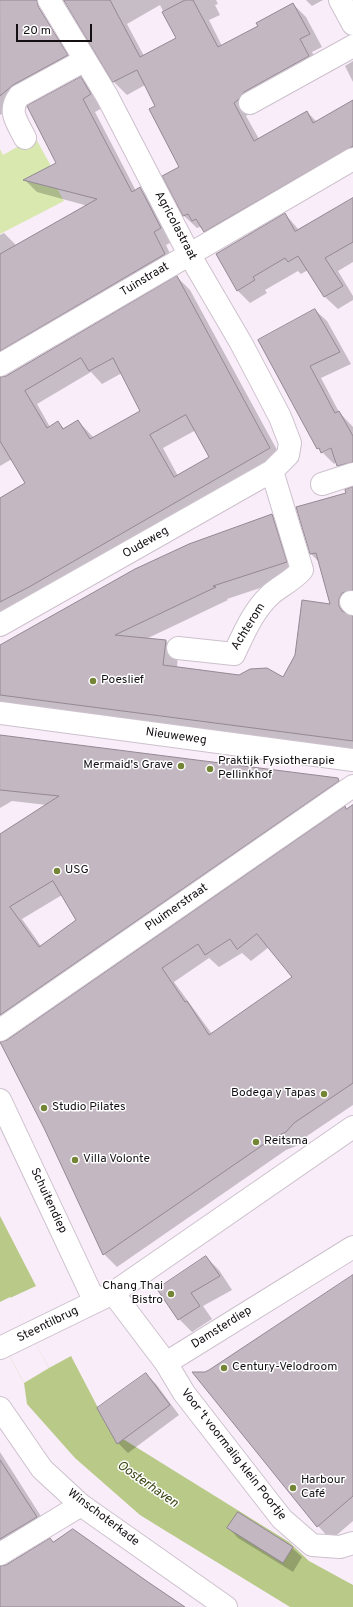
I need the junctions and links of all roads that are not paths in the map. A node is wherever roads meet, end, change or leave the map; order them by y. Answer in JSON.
{"nodes":[{"id":1,"x":49,"y":0,"type":"edge"},
{"id":2,"x":340,"y":0,"type":"edge"},
{"id":3,"x":353,"y":24,"type":"edge"},
{"id":4,"x":353,"y":46,"type":"edge"},
{"id":5,"x":85,"y":60,"type":"junction"},
{"id":6,"x":250,"y":103,"type":"dead end"},
{"id":7,"x":25,"y":138,"type":"dead end"},
{"id":8,"x":353,"y":160,"type":"edge"},
{"id":9,"x":189,"y":254,"type":"junction"},
{"id":10,"x":0,"y":365,"type":"edge"},
{"id":11,"x":288,"y":455,"type":"joint"},
{"id":12,"x":272,"y":471,"type":"junction"},
{"id":13,"x":353,"y":474,"type":"edge"},
{"id":14,"x":322,"y":484,"type":"dead end"},
{"id":15,"x":0,"y":626,"type":"edge"},
{"id":16,"x":178,"y":648,"type":"dead end"},
{"id":17,"x":0,"y":713,"type":"edge"},
{"id":18,"x":353,"y":760,"type":"edge"},
{"id":19,"x":353,"y":786,"type":"edge"},
{"id":20,"x":0,"y":1030,"type":"edge"},
{"id":21,"x":0,"y":1100,"type":"edge"},
{"id":22,"x":353,"y":1127,"type":"edge"},
{"id":23,"x":353,"y":1247,"type":"edge"},
{"id":24,"x":104,"y":1297,"type":"junction"},
{"id":25,"x":2,"y":1348,"type":"edge"},
{"id":26,"x":166,"y":1363,"type":"junction"},
{"id":27,"x":0,"y":1408,"type":"edge"},
{"id":28,"x":81,"y":1505,"type":"junction"},
{"id":29,"x":353,"y":1543,"type":"edge"},
{"id":30,"x":0,"y":1554,"type":"edge"},
{"id":31,"x":226,"y":1607,"type":"edge"}],
"edges":[{"from":1,"to":5,"type":"street","name":"Agricolastraat"},
{"from":2,"to":3,"type":"street"},
{"from":4,"to":6,"type":"street"},
{"from":5,"to":7,"type":"street"},
{"from":5,"to":9,"type":"street","name":"Agricolastraat"},
{"from":8,"to":9,"type":"street","name":"Tuinstraat"},
{"from":9,"to":10,"type":"street","name":"Tuinstraat"},
{"from":9,"to":11,"type":"street","name":"Agricolastraat"},
{"from":11,"to":12,"type":"street","name":"Oudeweg"},
{"from":12,"to":15,"type":"street","name":"Oudeweg"},
{"from":12,"to":16,"type":"street","name":"Achterom"},
{"from":13,"to":14,"type":"street"},
{"from":17,"to":18,"type":"street","name":"Nieuweweg"},
{"from":19,"to":20,"type":"street","name":"Pluimerstraat"},
{"from":21,"to":24,"type":"street","name":"Schuitendiep"},
{"from":22,"to":24,"type":"street"},
{"from":23,"to":26,"type":"street","name":"Damsterdiep"},
{"from":24,"to":25,"type":"street","name":"Steentilbrug"},
{"from":24,"to":26,"type":"street"},
{"from":26,"to":29,"type":"street","name":"Voor 't voormalig klein Poortje"},
{"from":27,"to":28,"type":"street","name":"Winschoterkade"},
{"from":28,"to":30,"type":"street"},
{"from":28,"to":31,"type":"street","name":"Winschoterkade"}]}
